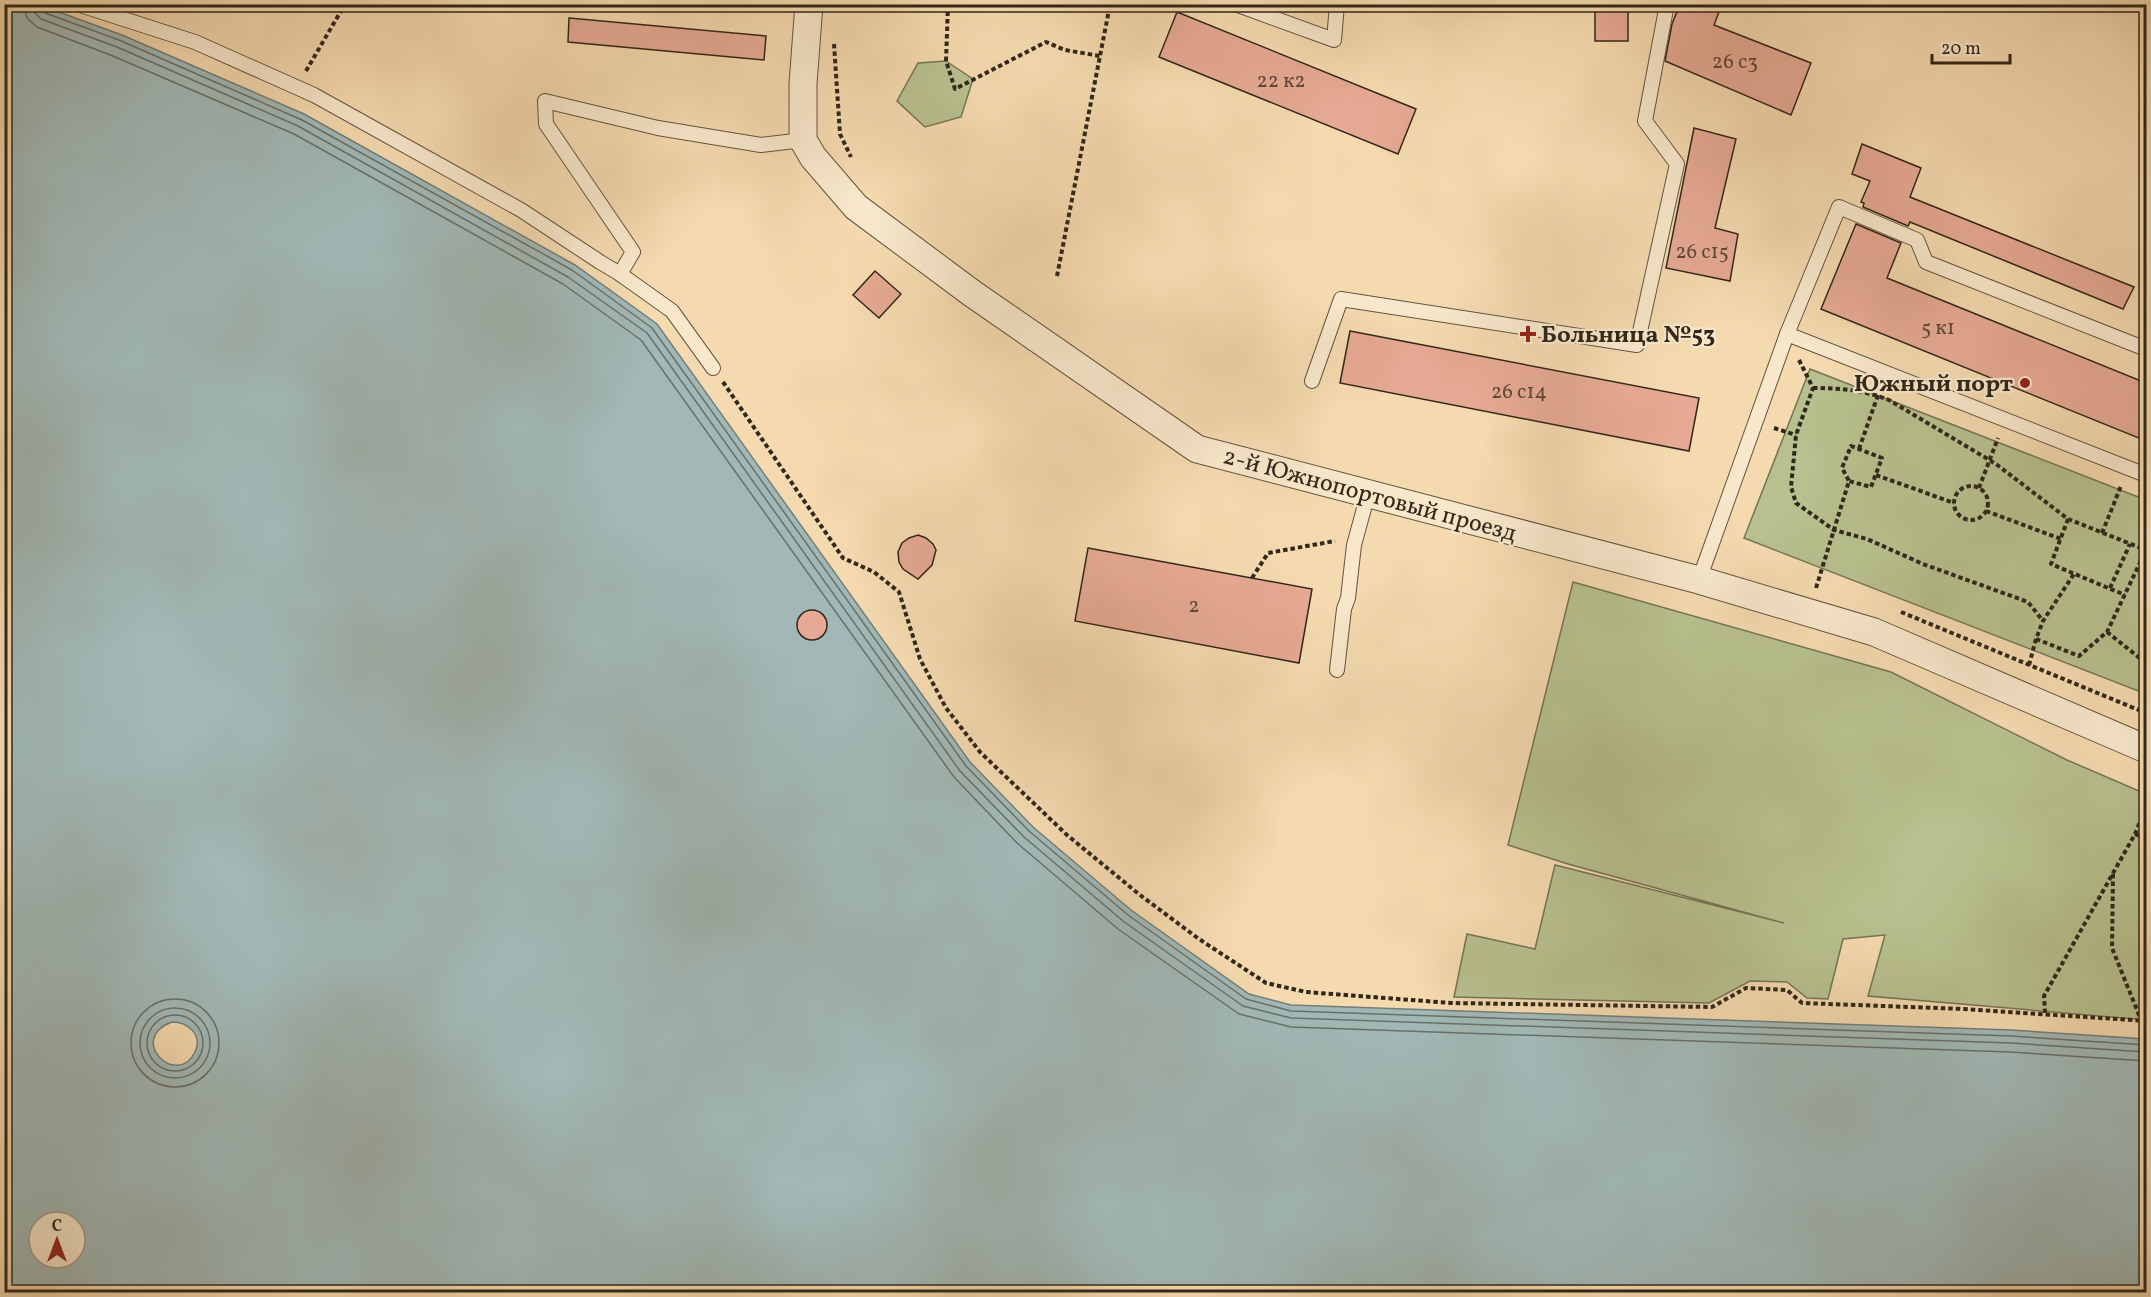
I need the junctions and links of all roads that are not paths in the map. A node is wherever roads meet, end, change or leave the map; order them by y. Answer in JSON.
{"nodes":[{"id":1,"x":77,"y":4,"type":"edge"},
{"id":2,"x":809,"y":4,"type":"edge"},
{"id":3,"x":1235,"y":4,"type":"edge"},
{"id":4,"x":1337,"y":4,"type":"edge"},
{"id":5,"x":1667,"y":4,"type":"edge"},
{"id":6,"x":803,"y":140,"type":"junction"},
{"id":7,"x":620,"y":273,"type":"junction"},
{"id":8,"x":1787,"y":334,"type":"junction"},
{"id":9,"x":2146,"y":349,"type":"edge"},
{"id":10,"x":713,"y":368,"type":"road end"},
{"id":11,"x":1312,"y":381,"type":"dead end"},
{"id":12,"x":2146,"y":475,"type":"edge"},
{"id":13,"x":1368,"y":494,"type":"junction"},
{"id":14,"x":1699,"y":580,"type":"junction"},
{"id":15,"x":1337,"y":670,"type":"dead end"},
{"id":16,"x":2146,"y":746,"type":"edge"}],
"edges":[{"from":1,"to":7,"type":"lane"},
{"from":2,"to":6,"type":"street"},
{"from":3,"to":4,"type":"lane"},
{"from":5,"to":11,"type":"lane"},
{"from":6,"to":7,"type":"lane"},
{"from":6,"to":13,"type":"street","name":"2-й Южнопортовый проезд"},
{"from":7,"to":10,"type":"lane"},
{"from":8,"to":9,"type":"lane"},
{"from":8,"to":12,"type":"lane"},
{"from":8,"to":14,"type":"lane"},
{"from":13,"to":14,"type":"street","name":"2-й Южнопортовый проезд"},
{"from":13,"to":15,"type":"lane"},
{"from":14,"to":16,"type":"street","name":"2-й Южнопортовый проезд"}]}
